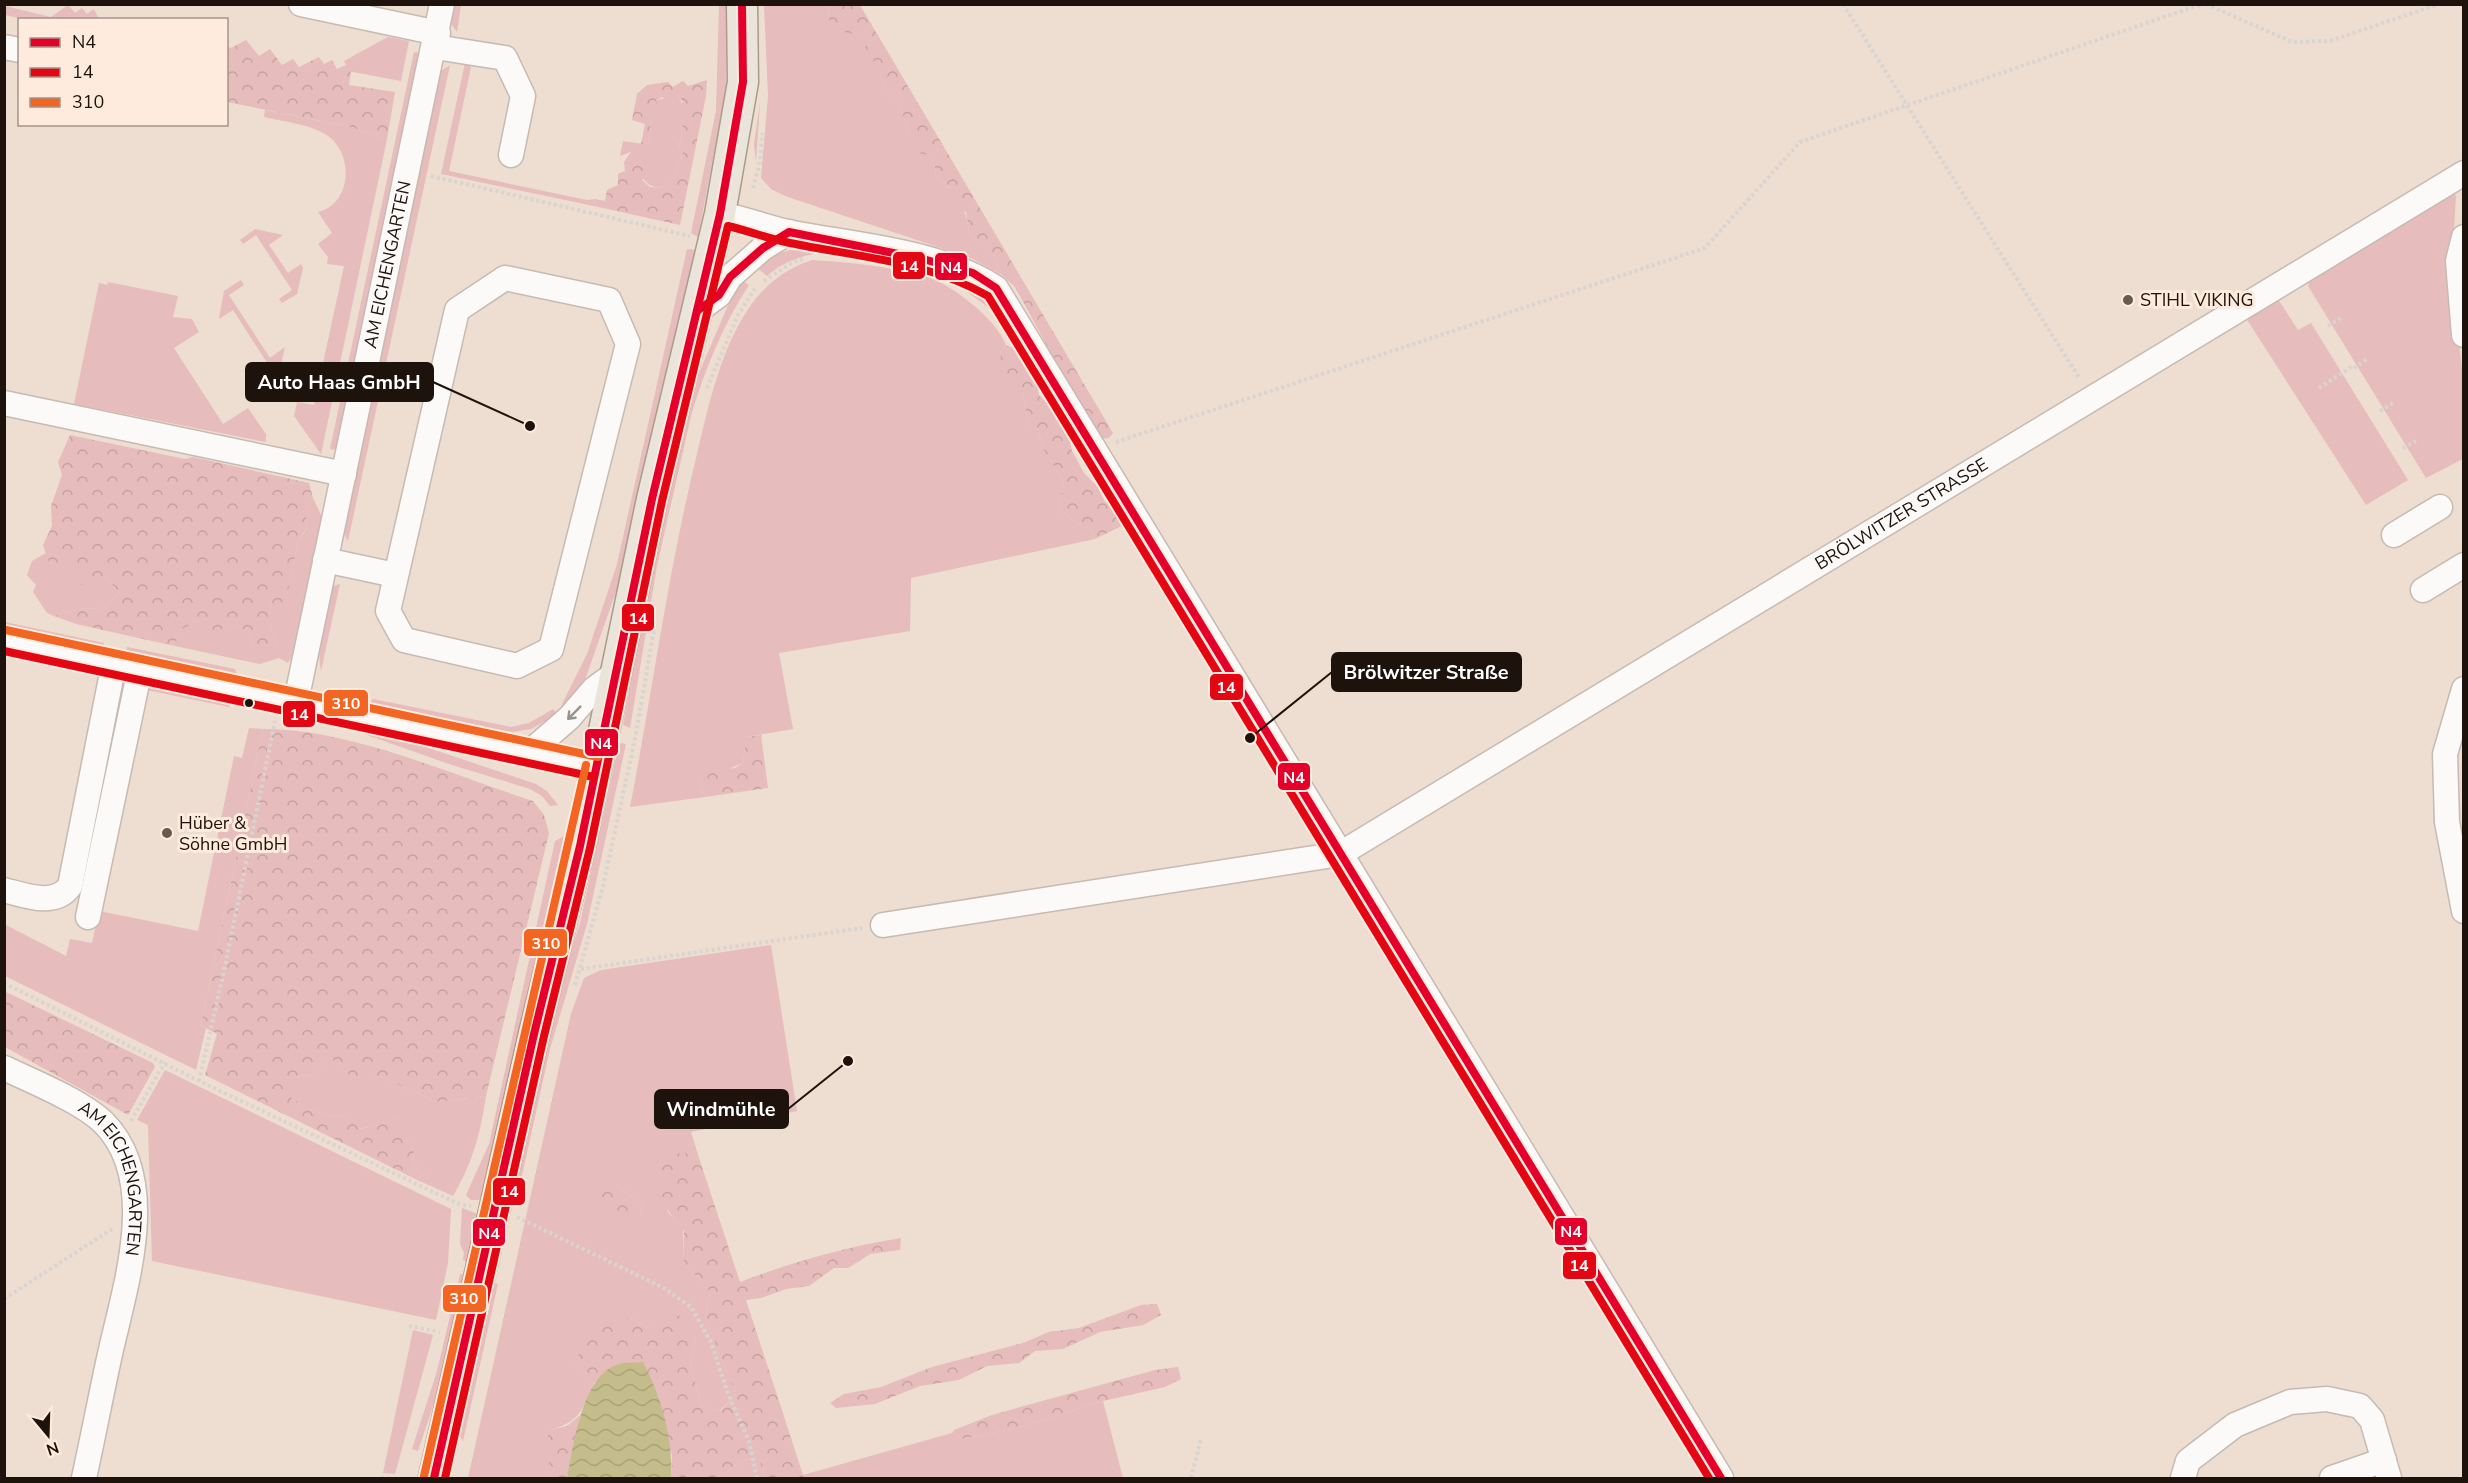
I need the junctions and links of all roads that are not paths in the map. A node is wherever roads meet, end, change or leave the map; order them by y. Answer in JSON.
{"nodes":[{"id":1,"x":301,"y":4,"type":"edge"},
{"id":2,"x":442,"y":4,"type":"edge"},
{"id":3,"x":742,"y":4,"type":"edge"},
{"id":4,"x":362,"y":11,"type":"edge"},
{"id":5,"x":436,"y":40,"type":"junction"},
{"id":6,"x":511,"y":155,"type":"dead end"},
{"id":7,"x":2463,"y":173,"type":"edge"},
{"id":8,"x":720,"y":214,"type":"junction"},
{"id":9,"x":789,"y":232,"type":"junction"},
{"id":10,"x":2463,"y":237,"type":"edge"},
{"id":11,"x":697,"y":311,"type":"junction"},
{"id":12,"x":2463,"y":335,"type":"edge"},
{"id":13,"x":4,"y":403,"type":"edge"},
{"id":14,"x":344,"y":474,"type":"junction"},
{"id":15,"x":2440,"y":507,"type":"dead end"},
{"id":16,"x":2394,"y":535,"type":"dead end"},
{"id":17,"x":325,"y":560,"type":"junction"},
{"id":18,"x":2463,"y":565,"type":"edge"},
{"id":19,"x":395,"y":575,"type":"junction"},
{"id":20,"x":2423,"y":590,"type":"dead end"},
{"id":21,"x":4,"y":640,"type":"edge"},
{"id":22,"x":114,"y":663,"type":"junction"},
{"id":23,"x":140,"y":669,"type":"junction"},
{"id":24,"x":616,"y":673,"type":"junction"},
{"id":25,"x":2463,"y":689,"type":"edge"},
{"id":26,"x":288,"y":699,"type":"junction"},
{"id":27,"x":531,"y":751,"type":"junction"},
{"id":28,"x":596,"y":767,"type":"junction"},
{"id":29,"x":1340,"y":854,"type":"junction"},
{"id":30,"x":4,"y":890,"type":"edge"},
{"id":31,"x":2463,"y":911,"type":"edge"},
{"id":32,"x":88,"y":917,"type":"dead end"},
{"id":33,"x":883,"y":925,"type":"road end"},
{"id":34,"x":4,"y":1068,"type":"edge"},
{"id":35,"x":2386,"y":1469,"type":"edge"},
{"id":36,"x":84,"y":1479,"type":"edge"},
{"id":37,"x":434,"y":1479,"type":"edge"},
{"id":38,"x":1721,"y":1479,"type":"edge"},
{"id":39,"x":2183,"y":1479,"type":"edge"},
{"id":40,"x":2332,"y":1479,"type":"edge"}],
"edges":[{"from":1,"to":4,"type":"street"},
{"from":2,"to":5,"type":"street","name":"AM EICHENGARTEN"},
{"from":3,"to":8,"type":"main road"},
{"from":4,"to":5,"type":"street"},
{"from":5,"to":6,"type":"street"},
{"from":5,"to":14,"type":"street","name":"AM EICHENGARTEN"},
{"from":7,"to":29,"type":"street","name":"BRÖLWITZER STRASSE"},
{"from":8,"to":9,"type":"street"},
{"from":8,"to":11,"type":"main road"},
{"from":9,"to":11,"type":"street"},
{"from":9,"to":29,"type":"street"},
{"from":10,"to":12,"type":"street"},
{"from":11,"to":24,"type":"main road"},
{"from":13,"to":14,"type":"street"},
{"from":14,"to":17,"type":"street","name":"AM EICHENGARTEN"},
{"from":15,"to":16,"type":"street"},
{"from":17,"to":19,"type":"street"},
{"from":17,"to":26,"type":"street","name":"AM EICHENGARTEN"},
{"from":18,"to":20,"type":"street"},
{"from":19,"to":19,"type":"street"},
{"from":21,"to":22,"type":"street"},
{"from":22,"to":23,"type":"street"},
{"from":22,"to":30,"type":"street"},
{"from":23,"to":26,"type":"street"},
{"from":23,"to":32,"type":"street"},
{"from":24,"to":27,"type":"street","one_way":true},
{"from":24,"to":28,"type":"main road"},
{"from":25,"to":31,"type":"street"},
{"from":26,"to":27,"type":"street"},
{"from":27,"to":28,"type":"street"},
{"from":28,"to":37,"type":"main road"},
{"from":29,"to":33,"type":"street"},
{"from":29,"to":38,"type":"street"},
{"from":34,"to":36,"type":"street","name":"AM EICHENGARTEN"},
{"from":35,"to":39,"type":"street"},
{"from":35,"to":40,"type":"street"}]}
